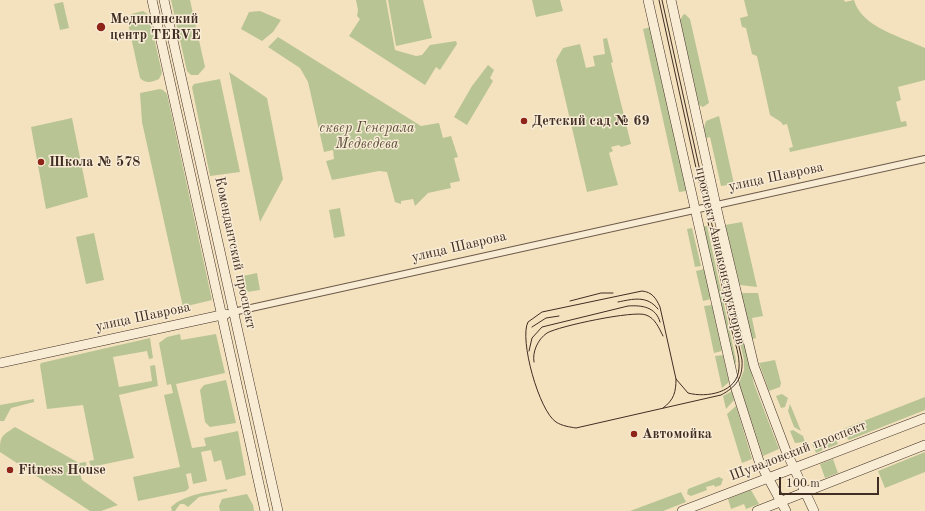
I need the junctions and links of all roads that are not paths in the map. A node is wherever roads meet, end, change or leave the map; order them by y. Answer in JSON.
{"nodes":[{"id":1,"x":152,"y":0,"type":"edge"},
{"id":2,"x":164,"y":0,"type":"edge"},
{"id":3,"x":648,"y":0,"type":"edge"},
{"id":4,"x":671,"y":0,"type":"edge"},
{"id":5,"x":925,"y":159,"type":"edge"},
{"id":6,"x":716,"y":205,"type":"junction"},
{"id":7,"x":695,"y":209,"type":"junction"},
{"id":8,"x":233,"y":312,"type":"junction"},
{"id":9,"x":222,"y":315,"type":"junction"},
{"id":10,"x":0,"y":363,"type":"edge"},
{"id":11,"x":925,"y":418,"type":"edge"},
{"id":12,"x":925,"y":445,"type":"edge"},
{"id":13,"x":794,"y":468,"type":"junction"},
{"id":14,"x":768,"y":478,"type":"junction"},
{"id":15,"x":806,"y":492,"type":"junction"},
{"id":16,"x":781,"y":502,"type":"junction"},
{"id":17,"x":264,"y":511,"type":"edge"},
{"id":18,"x":278,"y":511,"type":"edge"},
{"id":19,"x":682,"y":511,"type":"edge"},
{"id":20,"x":757,"y":511,"type":"edge"},
{"id":21,"x":786,"y":511,"type":"edge"},
{"id":22,"x":814,"y":511,"type":"edge"}],
"edges":[{"from":1,"to":9,"type":"main road","name":"Комендантский проспект"},
{"from":2,"to":8,"type":"main road","name":"Комендантский проспект"},
{"from":3,"to":7,"type":"main road","name":"проспект Авиаконструкторов"},
{"from":4,"to":6,"type":"main road","name":"проспект Авиаконструкторов"},
{"from":5,"to":6,"type":"street","name":"улица Шаврова"},
{"from":6,"to":7,"type":"street","name":"улица Шаврова"},
{"from":6,"to":13,"type":"main road","name":"проспект Авиаконструкторов"},
{"from":7,"to":8,"type":"street","name":"улица Шаврова"},
{"from":7,"to":14,"type":"main road","name":"проспект Авиаконструкторов"},
{"from":8,"to":9,"type":"main road","name":"улица Шаврова"},
{"from":8,"to":18,"type":"main road","name":"Комендантский проспект"},
{"from":9,"to":10,"type":"main road","name":"улица Шаврова"},
{"from":9,"to":17,"type":"main road","name":"Комендантский проспект"},
{"from":11,"to":13,"type":"main road","name":"Шуваловский проспект"},
{"from":12,"to":15,"type":"main road"},
{"from":13,"to":14,"type":"main road","name":"Шуваловский проспект"},
{"from":13,"to":15,"type":"main road","name":"проспект Авиаконструкторов"},
{"from":14,"to":16,"type":"main road","name":"проспект Авиаконструкторов"},
{"from":14,"to":19,"type":"main road","name":"Шуваловский проспект"},
{"from":15,"to":16,"type":"main road"},
{"from":15,"to":22,"type":"main road","name":"проспект Авиаконструкторов"},
{"from":16,"to":20,"type":"main road"},
{"from":16,"to":21,"type":"main road","name":"проспект Авиаконструкторов"}]}
